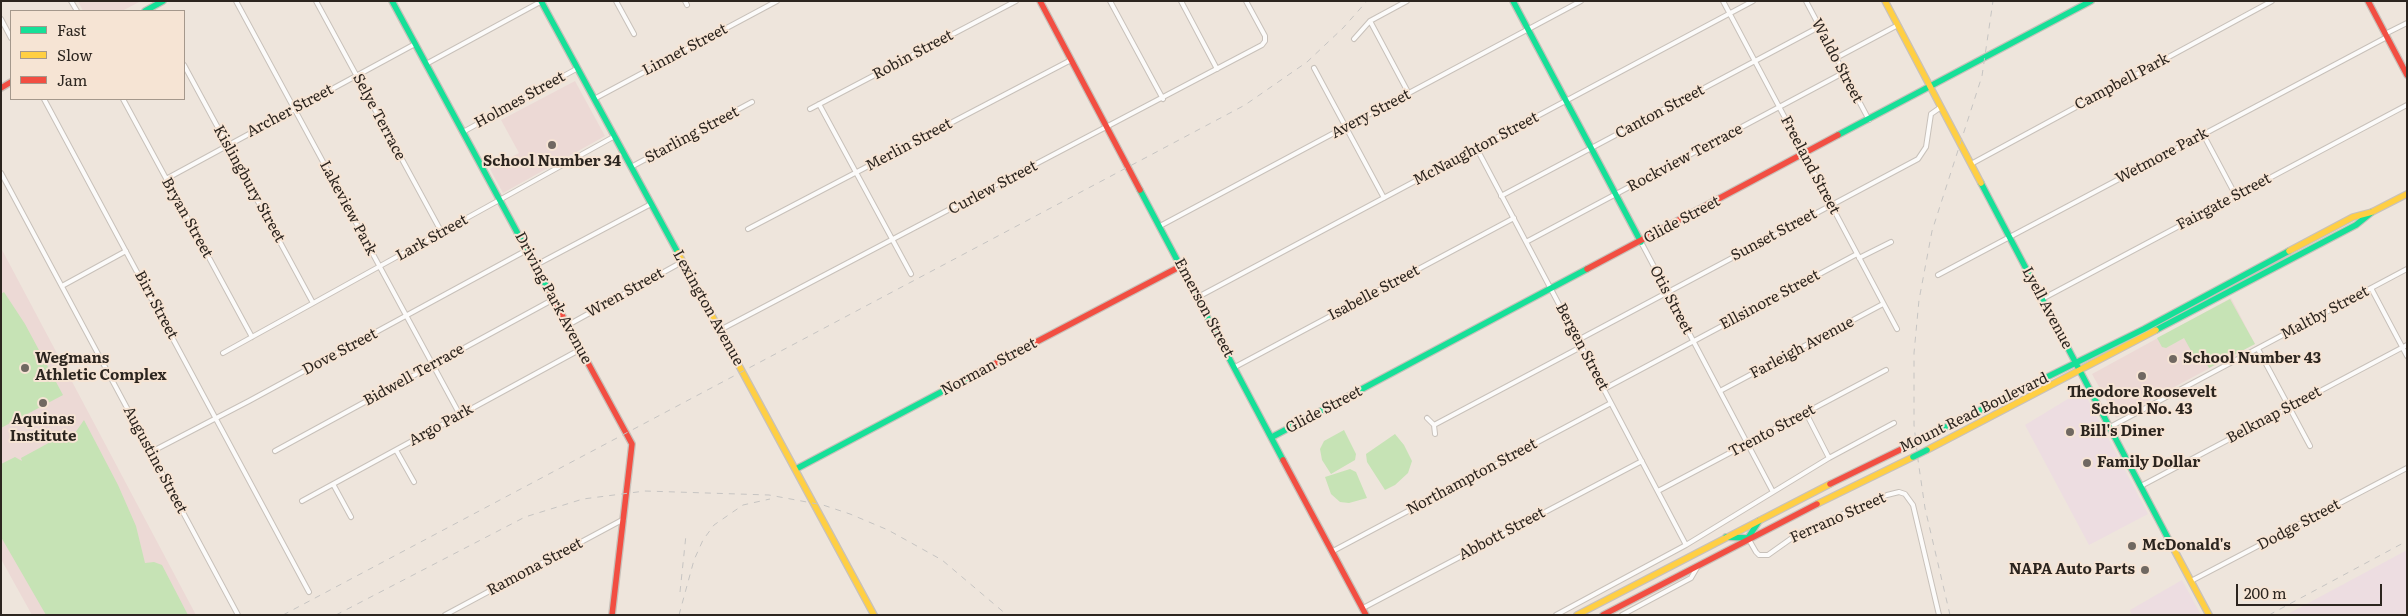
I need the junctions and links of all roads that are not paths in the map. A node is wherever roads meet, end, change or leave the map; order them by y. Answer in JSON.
{"nodes":[{"id":1,"x":236,"y":1,"type":"edge"},
{"id":2,"x":316,"y":1,"type":"edge"},
{"id":3,"x":392,"y":1,"type":"edge"},
{"id":4,"x":541,"y":1,"type":"edge"},
{"id":5,"x":616,"y":1,"type":"edge"},
{"id":6,"x":762,"y":1,"type":"edge"},
{"id":7,"x":777,"y":1,"type":"edge"},
{"id":8,"x":1016,"y":1,"type":"edge"},
{"id":9,"x":1040,"y":1,"type":"edge"},
{"id":10,"x":1110,"y":1,"type":"edge"},
{"id":11,"x":1181,"y":1,"type":"edge"},
{"id":12,"x":1246,"y":1,"type":"edge"},
{"id":13,"x":1407,"y":1,"type":"edge"},
{"id":14,"x":1513,"y":1,"type":"edge"},
{"id":15,"x":1581,"y":1,"type":"edge"},
{"id":16,"x":1723,"y":1,"type":"edge"},
{"id":17,"x":1753,"y":1,"type":"edge"},
{"id":18,"x":1806,"y":1,"type":"edge"},
{"id":19,"x":1885,"y":1,"type":"edge"},
{"id":20,"x":2091,"y":1,"type":"edge"},
{"id":21,"x":2272,"y":1,"type":"edge"},
{"id":22,"x":2368,"y":1,"type":"edge"},
{"id":23,"x":162,"y":2,"type":"edge"},
{"id":24,"x":765,"y":7,"type":"junction"},
{"id":25,"x":154,"y":9,"type":"edge"},
{"id":26,"x":1730,"y":14,"type":"junction"},
{"id":27,"x":1,"y":19,"type":"edge"},
{"id":28,"x":1370,"y":20,"type":"junction"},
{"id":29,"x":2407,"y":23,"type":"edge"},
{"id":30,"x":1898,"y":25,"type":"junction"},
{"id":31,"x":1819,"y":27,"type":"junction"},
{"id":32,"x":1528,"y":29,"type":"junction"},
{"id":33,"x":634,"y":34,"type":"dead end"},
{"id":34,"x":10,"y":36,"type":"edge"},
{"id":35,"x":2386,"y":36,"type":"junction"},
{"id":36,"x":1354,"y":39,"type":"dead end"},
{"id":37,"x":415,"y":44,"type":"junction"},
{"id":38,"x":1836,"y":58,"type":"junction"},
{"id":39,"x":1071,"y":60,"type":"junction"},
{"id":40,"x":1755,"y":61,"type":"junction"},
{"id":41,"x":426,"y":64,"type":"junction"},
{"id":42,"x":185,"y":66,"type":"edge"},
{"id":43,"x":578,"y":68,"type":"junction"},
{"id":44,"x":1314,"y":68,"type":"dead end"},
{"id":45,"x":1218,"y":69,"type":"junction"},
{"id":46,"x":1843,"y":73,"type":"junction"},
{"id":47,"x":2407,"y":75,"type":"edge"},
{"id":48,"x":357,"y":76,"type":"junction"},
{"id":49,"x":1930,"y":87,"type":"junction"},
{"id":50,"x":1409,"y":94,"type":"junction"},
{"id":51,"x":594,"y":99,"type":"junction"},
{"id":52,"x":1162,"y":99,"type":"junction"},
{"id":53,"x":45,"y":100,"type":"edge"},
{"id":54,"x":124,"y":100,"type":"edge"},
{"id":55,"x":1566,"y":101,"type":"junction"},
{"id":56,"x":752,"y":102,"type":"dead end"},
{"id":57,"x":820,"y":104,"type":"junction"},
{"id":58,"x":2407,"y":105,"type":"edge"},
{"id":59,"x":1779,"y":107,"type":"junction"},
{"id":60,"x":1941,"y":107,"type":"junction"},
{"id":61,"x":294,"y":109,"type":"junction"},
{"id":62,"x":810,"y":109,"type":"dead end"},
{"id":63,"x":1868,"y":120,"type":"junction"},
{"id":64,"x":1108,"y":128,"type":"junction"},
{"id":65,"x":1346,"y":128,"type":"junction"},
{"id":66,"x":463,"y":132,"type":"junction"},
{"id":67,"x":2203,"y":134,"type":"junction"},
{"id":68,"x":615,"y":136,"type":"junction"},
{"id":69,"x":228,"y":145,"type":"junction"},
{"id":70,"x":1591,"y":148,"type":"junction"},
{"id":71,"x":1477,"y":149,"type":"junction"},
{"id":72,"x":1804,"y":154,"type":"junction"},
{"id":73,"x":1971,"y":164,"type":"junction"},
{"id":74,"x":631,"y":168,"type":"junction"},
{"id":75,"x":856,"y":172,"type":"junction"},
{"id":76,"x":1,"y":173,"type":"edge"},
{"id":77,"x":166,"y":179,"type":"junction"},
{"id":78,"x":1616,"y":194,"type":"junction"},
{"id":79,"x":2407,"y":194,"type":"edge"},
{"id":80,"x":1501,"y":196,"type":"junction"},
{"id":81,"x":2236,"y":196,"type":"junction"},
{"id":82,"x":1384,"y":198,"type":"junction"},
{"id":83,"x":500,"y":201,"type":"junction"},
{"id":84,"x":651,"y":204,"type":"junction"},
{"id":85,"x":1831,"y":205,"type":"junction"},
{"id":86,"x":2372,"y":212,"type":"junction"},
{"id":87,"x":1514,"y":218,"type":"junction"},
{"id":88,"x":1160,"y":226,"type":"junction"},
{"id":89,"x":748,"y":229,"type":"dead end"},
{"id":90,"x":442,"y":233,"type":"junction"},
{"id":91,"x":2010,"y":237,"type":"junction"},
{"id":92,"x":893,"y":241,"type":"junction"},
{"id":93,"x":1526,"y":242,"type":"junction"},
{"id":94,"x":1641,"y":242,"type":"junction"},
{"id":95,"x":1891,"y":242,"type":"dead end"},
{"id":96,"x":527,"y":250,"type":"junction"},
{"id":97,"x":126,"y":251,"type":"junction"},
{"id":98,"x":1858,"y":256,"type":"junction"},
{"id":99,"x":682,"y":262,"type":"junction"},
{"id":100,"x":536,"y":266,"type":"junction"},
{"id":101,"x":1182,"y":266,"type":"junction"},
{"id":102,"x":380,"y":267,"type":"junction"},
{"id":103,"x":2407,"y":270,"type":"edge"},
{"id":104,"x":911,"y":274,"type":"dead end"},
{"id":105,"x":1938,"y":275,"type":"dead end"},
{"id":106,"x":62,"y":286,"type":"junction"},
{"id":107,"x":2371,"y":288,"type":"junction"},
{"id":108,"x":1551,"y":289,"type":"junction"},
{"id":109,"x":1668,"y":292,"type":"junction"},
{"id":110,"x":1198,"y":297,"type":"junction"},
{"id":111,"x":554,"y":299,"type":"junction"},
{"id":112,"x":2042,"y":299,"type":"junction"},
{"id":113,"x":313,"y":303,"type":"junction"},
{"id":114,"x":1884,"y":304,"type":"junction"},
{"id":115,"x":407,"y":316,"type":"junction"},
{"id":116,"x":568,"y":325,"type":"junction"},
{"id":117,"x":1896,"y":329,"type":"dead end"},
{"id":118,"x":720,"y":330,"type":"junction"},
{"id":119,"x":252,"y":337,"type":"junction"},
{"id":120,"x":1578,"y":340,"type":"junction"},
{"id":121,"x":1694,"y":342,"type":"junction"},
{"id":122,"x":2404,"y":346,"type":"edge"},
{"id":123,"x":1581,"y":347,"type":"junction"},
{"id":124,"x":580,"y":349,"type":"junction"},
{"id":125,"x":2258,"y":349,"type":"junction"},
{"id":126,"x":223,"y":352,"type":"dead end"},
{"id":127,"x":2407,"y":356,"type":"edge"},
{"id":128,"x":2076,"y":362,"type":"junction"},
{"id":129,"x":433,"y":365,"type":"junction"},
{"id":130,"x":1235,"y":367,"type":"junction"},
{"id":131,"x":1886,"y":370,"type":"dead end"},
{"id":132,"x":2080,"y":371,"type":"junction"},
{"id":133,"x":1604,"y":389,"type":"junction"},
{"id":134,"x":1720,"y":391,"type":"junction"},
{"id":135,"x":1611,"y":403,"type":"junction"},
{"id":136,"x":2289,"y":407,"type":"junction"},
{"id":137,"x":1806,"y":413,"type":"junction"},
{"id":138,"x":460,"y":415,"type":"junction"},
{"id":139,"x":215,"y":417,"type":"junction"},
{"id":140,"x":1427,"y":418,"type":"dead end"},
{"id":141,"x":1894,"y":423,"type":"dead end"},
{"id":142,"x":1434,"y":425,"type":"junction"},
{"id":143,"x":2110,"y":427,"type":"junction"},
{"id":144,"x":1435,"y":434,"type":"dead end"},
{"id":145,"x":1272,"y":437,"type":"junction"},
{"id":146,"x":1748,"y":444,"type":"junction"},
{"id":147,"x":2310,"y":446,"type":"dead end"},
{"id":148,"x":396,"y":450,"type":"junction"},
{"id":149,"x":275,"y":451,"type":"dead end"},
{"id":150,"x":151,"y":452,"type":"junction"},
{"id":151,"x":1829,"y":458,"type":"junction"},
{"id":152,"x":1642,"y":461,"type":"junction"},
{"id":153,"x":2407,"y":468,"type":"edge"},
{"id":154,"x":796,"y":469,"type":"junction"},
{"id":155,"x":414,"y":482,"type":"dead end"},
{"id":156,"x":333,"y":484,"type":"junction"},
{"id":157,"x":2141,"y":486,"type":"junction"},
{"id":158,"x":1658,"y":491,"type":"junction"},
{"id":159,"x":1773,"y":492,"type":"junction"},
{"id":160,"x":302,"y":501,"type":"dead end"},
{"id":161,"x":351,"y":516,"type":"dead end"},
{"id":162,"x":1762,"y":518,"type":"junction"},
{"id":163,"x":624,"y":519,"type":"junction"},
{"id":164,"x":1724,"y":538,"type":"junction"},
{"id":165,"x":1748,"y":538,"type":"junction"},
{"id":166,"x":1686,"y":545,"type":"junction"},
{"id":167,"x":1332,"y":551,"type":"junction"},
{"id":168,"x":1699,"y":564,"type":"junction"},
{"id":169,"x":2191,"y":581,"type":"junction"},
{"id":170,"x":309,"y":592,"type":"dead end"},
{"id":171,"x":1363,"y":608,"type":"junction"},
{"id":172,"x":238,"y":615,"type":"edge"},
{"id":173,"x":445,"y":615,"type":"edge"},
{"id":174,"x":612,"y":615,"type":"edge"},
{"id":175,"x":874,"y":615,"type":"edge"},
{"id":176,"x":1366,"y":615,"type":"edge"},
{"id":177,"x":1556,"y":615,"type":"edge"},
{"id":178,"x":1577,"y":615,"type":"edge"},
{"id":179,"x":1603,"y":615,"type":"edge"},
{"id":180,"x":1622,"y":615,"type":"edge"},
{"id":181,"x":1939,"y":615,"type":"edge"},
{"id":182,"x":2209,"y":615,"type":"edge"}],
"edges":[{"from":1,"to":61,"type":"street","name":"Lakeview Park"},
{"from":2,"to":48,"type":"street","name":"Selye Terrace"},
{"from":3,"to":37,"type":"main road","name":"Driving Park Avenue"},
{"from":4,"to":41,"type":"street"},
{"from":4,"to":43,"type":"main road","name":"Lexington Avenue"},
{"from":5,"to":33,"type":"street"},
{"from":6,"to":24,"type":"street"},
{"from":7,"to":24,"type":"street","name":"Linnet Street"},
{"from":8,"to":57,"type":"street","name":"Robin Street"},
{"from":9,"to":39,"type":"main road","name":"Emerson Street"},
{"from":10,"to":52,"type":"street"},
{"from":11,"to":45,"type":"street"},
{"from":12,"to":45,"type":"street","name":"Curlew Street"},
{"from":13,"to":28,"type":"street"},
{"from":14,"to":32,"type":"main road","name":"Otis Street"},
{"from":15,"to":32,"type":"street","name":"Avery Street"},
{"from":16,"to":26,"type":"street","name":"Freeland Street"},
{"from":17,"to":26,"type":"street","name":"McNaughton Street"},
{"from":18,"to":31,"type":"street","name":"Waldo Street"},
{"from":19,"to":30,"type":"main road","name":"Lyell Avenue"},
{"from":20,"to":49,"type":"main road","name":"Glide Street"},
{"from":21,"to":73,"type":"street","name":"Campbell Park"},
{"from":22,"to":35,"type":"main road"},
{"from":23,"to":25,"type":"main road"},
{"from":24,"to":51,"type":"street","name":"Linnet Street"},
{"from":26,"to":40,"type":"street","name":"Freeland Street"},
{"from":26,"to":55,"type":"street","name":"McNaughton Street"},
{"from":27,"to":34,"type":"street"},
{"from":28,"to":36,"type":"street"},
{"from":28,"to":50,"type":"street"},
{"from":29,"to":35,"type":"street","name":"Wetmore Park"},
{"from":30,"to":38,"type":"street"},
{"from":30,"to":49,"type":"main road","name":"Lyell Avenue"},
{"from":31,"to":38,"type":"street","name":"Waldo Street"},
{"from":31,"to":40,"type":"street","name":"Canton Street"},
{"from":32,"to":50,"type":"street","name":"Avery Street"},
{"from":32,"to":55,"type":"main road","name":"Otis Street"},
{"from":35,"to":47,"type":"main road"},
{"from":35,"to":67,"type":"street","name":"Wetmore Park"},
{"from":37,"to":41,"type":"main road","name":"Driving Park Avenue"},
{"from":37,"to":48,"type":"street","name":"Archer Street"},
{"from":38,"to":46,"type":"street","name":"Waldo Street"},
{"from":39,"to":64,"type":"main road","name":"Emerson Street"},
{"from":39,"to":75,"type":"street","name":"Merlin Street"},
{"from":40,"to":59,"type":"street","name":"Freeland Street"},
{"from":40,"to":70,"type":"street","name":"Canton Street"},
{"from":41,"to":66,"type":"main road","name":"Driving Park Avenue"},
{"from":42,"to":69,"type":"street","name":"Kislingbury Street"},
{"from":43,"to":51,"type":"main road","name":"Lexington Avenue"},
{"from":43,"to":66,"type":"street","name":"Holmes Street"},
{"from":44,"to":65,"type":"street"},
{"from":45,"to":52,"type":"street","name":"Curlew Street"},
{"from":46,"to":59,"type":"street","name":"Rockview Terrace"},
{"from":46,"to":63,"type":"street","name":"Waldo Street"},
{"from":48,"to":61,"type":"street","name":"Archer Street"},
{"from":48,"to":90,"type":"street","name":"Selye Terrace"},
{"from":49,"to":60,"type":"main road","name":"Lyell Avenue"},
{"from":49,"to":63,"type":"main road","name":"Glide Street"},
{"from":50,"to":65,"type":"street","name":"Avery Street"},
{"from":51,"to":68,"type":"main road","name":"Lexington Avenue"},
{"from":52,"to":64,"type":"street","name":"Curlew Street"},
{"from":53,"to":97,"type":"street","name":"Birr Street"},
{"from":54,"to":77,"type":"street","name":"Bryan Street"},
{"from":55,"to":70,"type":"main road","name":"Otis Street"},
{"from":55,"to":71,"type":"street","name":"McNaughton Street"},
{"from":56,"to":74,"type":"street","name":"Starling Street"},
{"from":57,"to":62,"type":"street","name":"Robin Street"},
{"from":57,"to":75,"type":"street"},
{"from":58,"to":81,"type":"street","name":"Fairgate Street"},
{"from":59,"to":72,"type":"street","name":"Freeland Street"},
{"from":59,"to":78,"type":"street","name":"Rockview Terrace"},
{"from":60,"to":73,"type":"main road","name":"Lyell Avenue"},
{"from":60,"to":85,"type":"street","name":"Sunset Street"},
{"from":61,"to":69,"type":"street","name":"Archer Street"},
{"from":61,"to":102,"type":"street","name":"Lakeview Park"},
{"from":63,"to":72,"type":"main road","name":"Glide Street"},
{"from":64,"to":88,"type":"main road","name":"Emerson Street"},
{"from":64,"to":92,"type":"street","name":"Curlew Street"},
{"from":65,"to":82,"type":"street"},
{"from":65,"to":88,"type":"street","name":"Avery Street"},
{"from":66,"to":83,"type":"main road","name":"Driving Park Avenue"},
{"from":67,"to":81,"type":"street"},
{"from":67,"to":91,"type":"street","name":"Wetmore Park"},
{"from":68,"to":74,"type":"main road","name":"Lexington Avenue"},
{"from":68,"to":83,"type":"street","name":"Lark Street"},
{"from":69,"to":77,"type":"street","name":"Archer Street"},
{"from":69,"to":113,"type":"street","name":"Kislingbury Street"},
{"from":70,"to":78,"type":"main road","name":"Otis Street"},
{"from":70,"to":80,"type":"street","name":"Canton Street"},
{"from":71,"to":80,"type":"street","name":"Bergen Street"},
{"from":71,"to":82,"type":"street","name":"McNaughton Street"},
{"from":72,"to":85,"type":"street","name":"Freeland Street"},
{"from":72,"to":94,"type":"main road","name":"Glide Street"},
{"from":73,"to":91,"type":"main road","name":"Lyell Avenue"},
{"from":74,"to":84,"type":"main road","name":"Lexington Avenue"},
{"from":75,"to":89,"type":"street","name":"Merlin Street"},
{"from":75,"to":92,"type":"street"},
{"from":76,"to":106,"type":"street","name":"Augustine Street"},
{"from":77,"to":119,"type":"street","name":"Bryan Street"},
{"from":78,"to":93,"type":"street","name":"Rockview Terrace"},
{"from":78,"to":94,"type":"main road","name":"Otis Street"},
{"from":79,"to":86,"type":"main road","name":"Mount Read Boulevard"},
{"from":80,"to":87,"type":"street","name":"Bergen Street"},
{"from":81,"to":112,"type":"street","name":"Fairgate Street"},
{"from":82,"to":110,"type":"street","name":"McNaughton Street"},
{"from":83,"to":90,"type":"street","name":"Lark Street"},
{"from":83,"to":96,"type":"main road","name":"Driving Park Avenue"},
{"from":84,"to":99,"type":"main road","name":"Lexington Avenue"},
{"from":84,"to":100,"type":"street"},
{"from":85,"to":98,"type":"street","name":"Freeland Street"},
{"from":85,"to":109,"type":"street","name":"Sunset Street"},
{"from":86,"to":128,"type":"main road","name":"Mount Read Boulevard"},
{"from":86,"to":132,"type":"main road","name":"Mount Read Boulevard"},
{"from":87,"to":93,"type":"street","name":"Bergen Street"},
{"from":87,"to":130,"type":"street","name":"Isabelle Street"},
{"from":88,"to":101,"type":"main road","name":"Emerson Street"},
{"from":90,"to":102,"type":"street","name":"Lark Street"},
{"from":91,"to":105,"type":"street","name":"Wetmore Park"},
{"from":91,"to":112,"type":"main road","name":"Lyell Avenue"},
{"from":92,"to":104,"type":"street"},
{"from":92,"to":118,"type":"street","name":"Curlew Street"},
{"from":93,"to":108,"type":"street","name":"Bergen Street"},
{"from":94,"to":108,"type":"main road","name":"Glide Street"},
{"from":94,"to":109,"type":"street","name":"Otis Street"},
{"from":95,"to":98,"type":"street","name":"Ellsinore Street"},
{"from":96,"to":100,"type":"main road","name":"Driving Park Avenue"},
{"from":96,"to":115,"type":"street","name":"Dove Street"},
{"from":97,"to":106,"type":"street"},
{"from":97,"to":139,"type":"street","name":"Birr Street"},
{"from":98,"to":114,"type":"street","name":"Freeland Street"},
{"from":98,"to":121,"type":"street","name":"Ellsinore Street"},
{"from":99,"to":116,"type":"street","name":"Wren Street"},
{"from":99,"to":118,"type":"main road","name":"Lexington Avenue"},
{"from":100,"to":111,"type":"main road","name":"Driving Park Avenue"},
{"from":101,"to":110,"type":"main road","name":"Emerson Street"},
{"from":101,"to":154,"type":"main road","name":"Norman Street"},
{"from":102,"to":113,"type":"street","name":"Lark Street"},
{"from":102,"to":115,"type":"street","name":"Lakeview Park"},
{"from":103,"to":107,"type":"street","name":"Maltby Street"},
{"from":106,"to":150,"type":"street","name":"Augustine Street"},
{"from":107,"to":122,"type":"street"},
{"from":107,"to":125,"type":"street","name":"Maltby Street"},
{"from":108,"to":120,"type":"street","name":"Bergen Street"},
{"from":108,"to":145,"type":"main road","name":"Glide Street"},
{"from":109,"to":120,"type":"street","name":"Sunset Street"},
{"from":109,"to":121,"type":"street","name":"Otis Street"},
{"from":110,"to":130,"type":"main road","name":"Emerson Street"},
{"from":111,"to":116,"type":"main road","name":"Driving Park Avenue"},
{"from":111,"to":129,"type":"street","name":"Bidwell Terrace"},
{"from":112,"to":128,"type":"main road","name":"Lyell Avenue"},
{"from":113,"to":119,"type":"street","name":"Lark Street"},
{"from":114,"to":117,"type":"street","name":"Freeland Street"},
{"from":114,"to":134,"type":"street","name":"Farleigh Avenue"},
{"from":115,"to":129,"type":"street","name":"Lakeview Park"},
{"from":115,"to":139,"type":"street","name":"Dove Street"},
{"from":116,"to":124,"type":"main road","name":"Driving Park Avenue"},
{"from":118,"to":154,"type":"main road","name":"Lexington Avenue"},
{"from":119,"to":126,"type":"street","name":"Lark Street"},
{"from":120,"to":123,"type":"street","name":"Bergen Street"},
{"from":121,"to":133,"type":"street","name":"Ellsinore Street"},
{"from":121,"to":134,"type":"street","name":"Otis Street"},
{"from":122,"to":127,"type":"street"},
{"from":122,"to":136,"type":"street","name":"Belknap Street"},
{"from":123,"to":133,"type":"street","name":"Bergen Street"},
{"from":123,"to":142,"type":"street"},
{"from":124,"to":138,"type":"street","name":"Argo Park"},
{"from":124,"to":163,"type":"main road","name":"Driving Park Avenue"},
{"from":125,"to":136,"type":"street"},
{"from":125,"to":143,"type":"street","name":"Maltby Street"},
{"from":128,"to":132,"type":"main road","name":"Lyell Avenue"},
{"from":128,"to":162,"type":"main road","name":"Mount Read Boulevard","bridge":true},
{"from":129,"to":138,"type":"street","name":"Lakeview Park"},
{"from":129,"to":149,"type":"street","name":"Bidwell Terrace"},
{"from":130,"to":145,"type":"main road","name":"Emerson Street"},
{"from":131,"to":137,"type":"street","name":"Trento Street"},
{"from":132,"to":143,"type":"main road","name":"Lyell Avenue"},
{"from":132,"to":165,"type":"main road","name":"Mount Read Boulevard","bridge":true},
{"from":133,"to":135,"type":"street","name":"Bergen Street"},
{"from":134,"to":146,"type":"street","name":"Otis Street"},
{"from":135,"to":152,"type":"street","name":"Bergen Street"},
{"from":135,"to":167,"type":"street","name":"Northampton Street"},
{"from":136,"to":147,"type":"street"},
{"from":136,"to":157,"type":"street","name":"Belknap Street"},
{"from":137,"to":146,"type":"street","name":"Trento Street"},
{"from":137,"to":151,"type":"street"},
{"from":138,"to":148,"type":"street","name":"Argo Park"},
{"from":139,"to":150,"type":"street","name":"Dove Street"},
{"from":139,"to":170,"type":"street","name":"Birr Street"},
{"from":140,"to":142,"type":"street"},
{"from":141,"to":151,"type":"street","name":"Mount Read Boulevard"},
{"from":142,"to":144,"type":"street"},
{"from":143,"to":157,"type":"main road","name":"Lyell Avenue"},
{"from":145,"to":167,"type":"main road","name":"Emerson Street"},
{"from":146,"to":158,"type":"street","name":"Trento Street"},
{"from":146,"to":159,"type":"street","name":"Otis Street"},
{"from":148,"to":155,"type":"street"},
{"from":148,"to":156,"type":"street","name":"Argo Park"},
{"from":150,"to":172,"type":"street","name":"Augustine Street"},
{"from":151,"to":159,"type":"street","name":"Mount Read Boulevard"},
{"from":152,"to":158,"type":"street","name":"Bergen Street"},
{"from":152,"to":171,"type":"street","name":"Abbott Street"},
{"from":153,"to":169,"type":"street","name":"Dodge Street"},
{"from":154,"to":175,"type":"main road","name":"Lexington Avenue"},
{"from":156,"to":160,"type":"street","name":"Argo Park"},
{"from":156,"to":161,"type":"street"},
{"from":157,"to":169,"type":"main road","name":"Lyell Avenue"},
{"from":158,"to":166,"type":"street","name":"Bergen Street"},
{"from":159,"to":166,"type":"street","name":"Mount Read Boulevard"},
{"from":162,"to":164,"type":"main road","name":"Mount Read Boulevard"},
{"from":162,"to":165,"type":"main road"},
{"from":163,"to":173,"type":"street","name":"Ramona Street"},
{"from":163,"to":174,"type":"main road","name":"Driving Park Avenue"},
{"from":164,"to":165,"type":"main road"},
{"from":164,"to":178,"type":"main road","name":"Mount Read Boulevard"},
{"from":165,"to":168,"type":"main road","name":"Mount Read Boulevard"},
{"from":165,"to":181,"type":"street","name":"Ferrano Street"},
{"from":166,"to":177,"type":"street","name":"Mount Read Boulevard"},
{"from":167,"to":171,"type":"main road","name":"Emerson Street"},
{"from":168,"to":179,"type":"main road","name":"Mount Read Boulevard"},
{"from":168,"to":180,"type":"street","name":"Mount Read Boulevard"},
{"from":169,"to":182,"type":"main road","name":"Lyell Avenue"},
{"from":171,"to":176,"type":"main road","name":"Emerson Street"}]}
